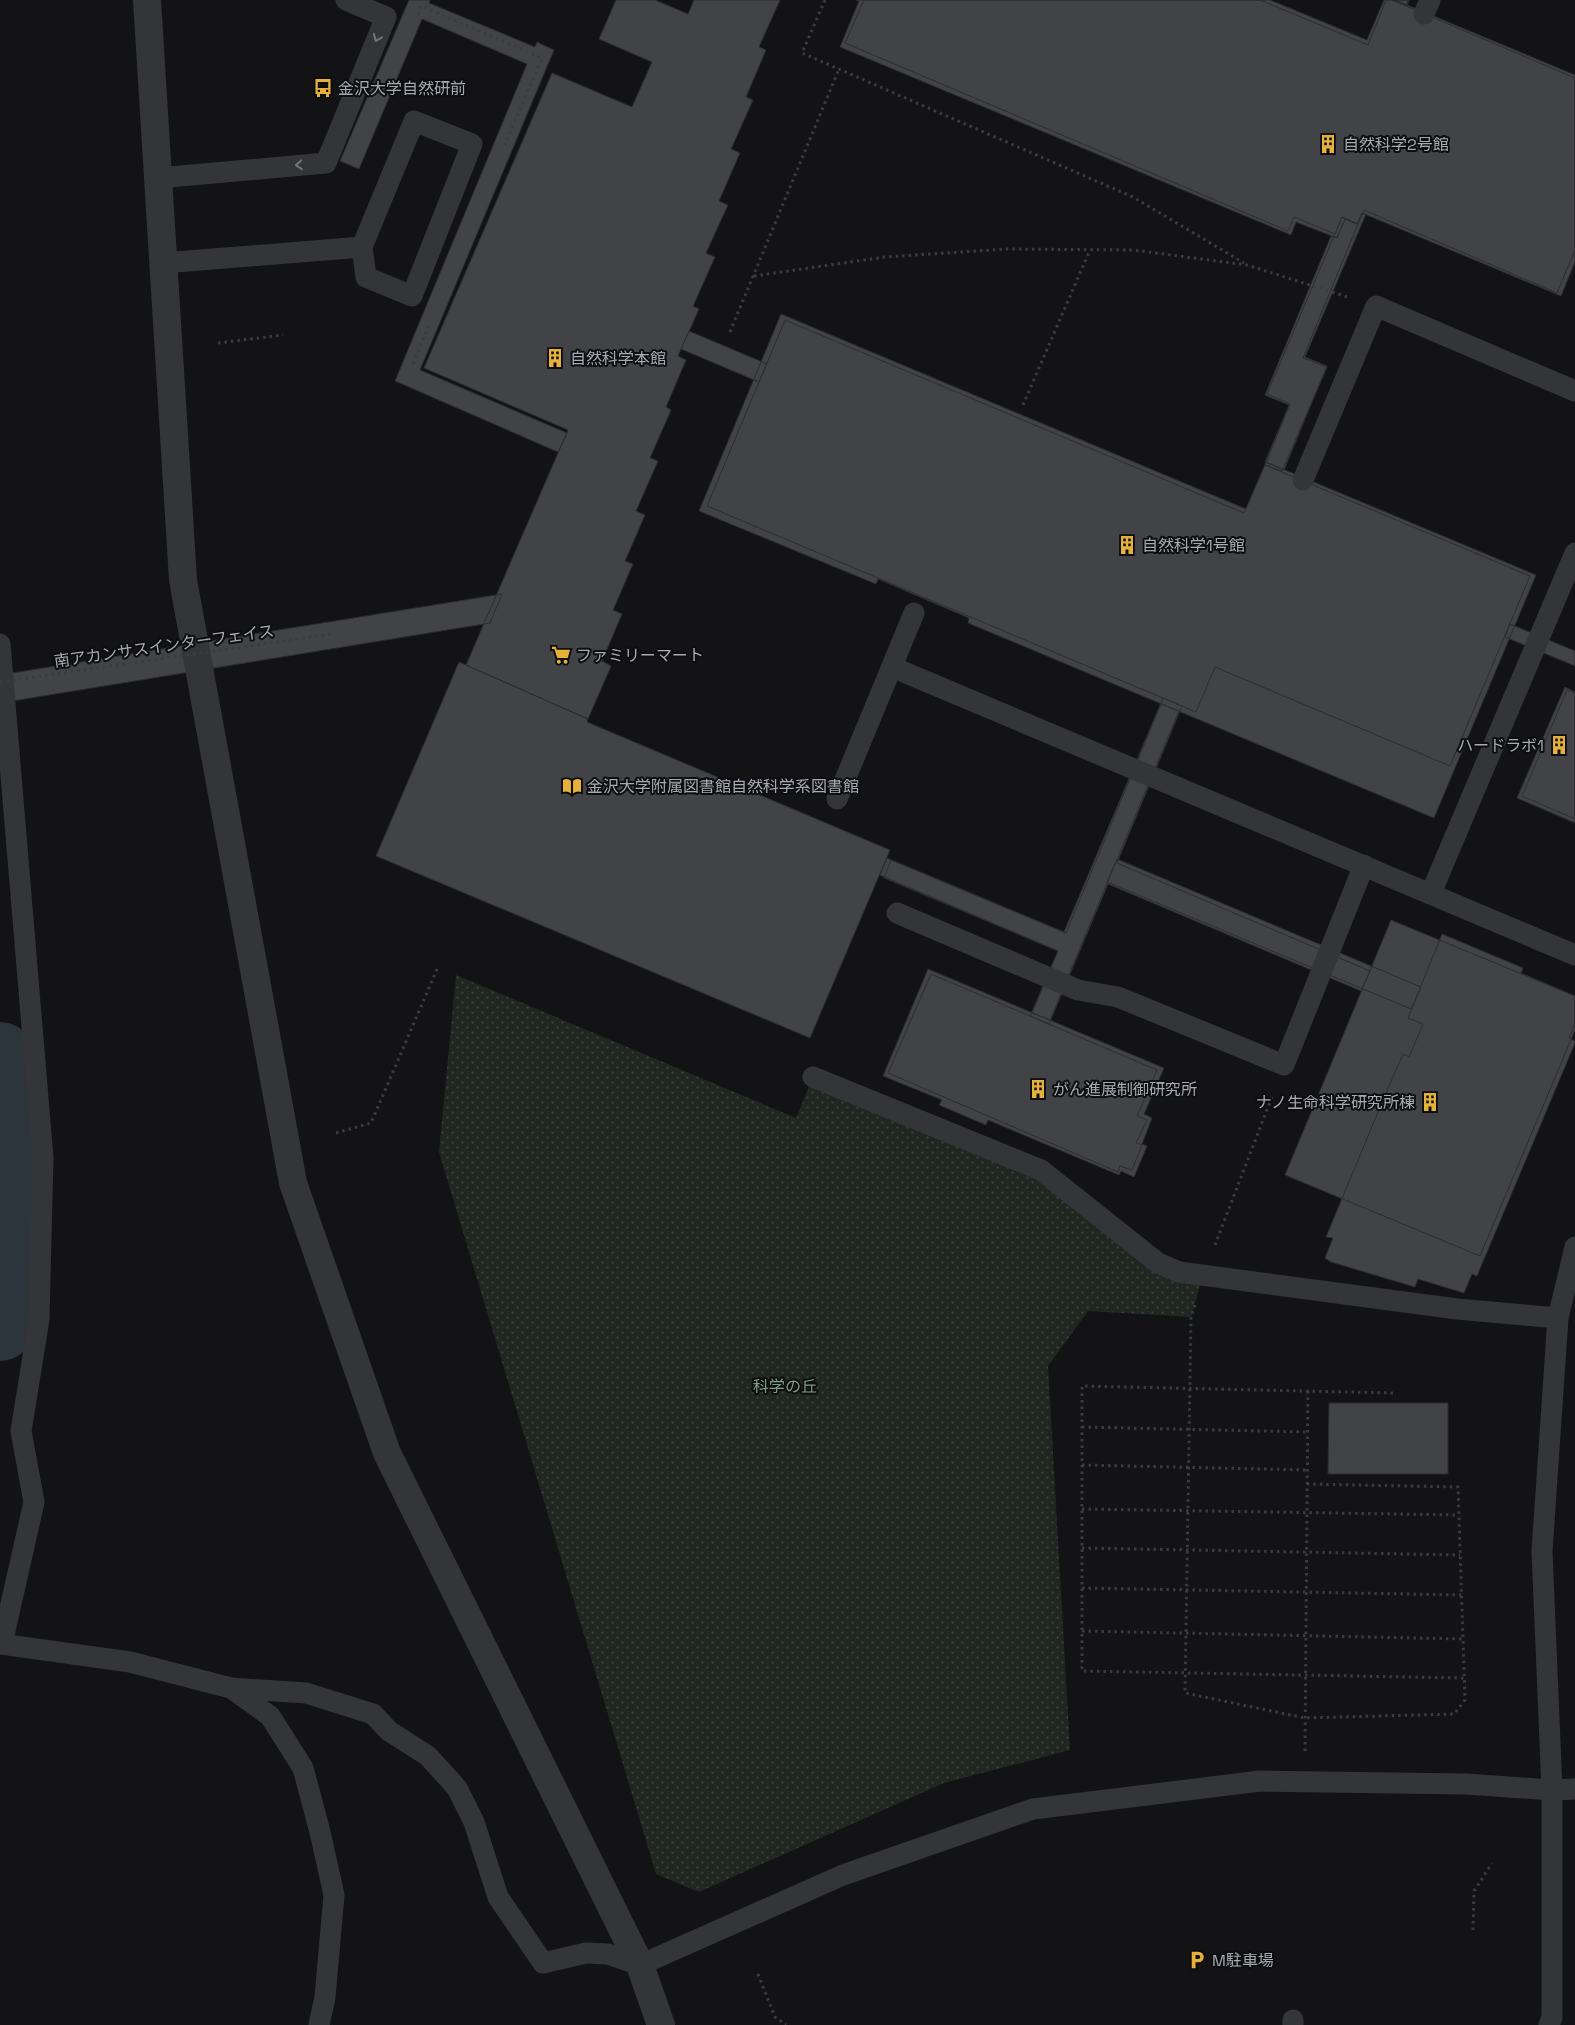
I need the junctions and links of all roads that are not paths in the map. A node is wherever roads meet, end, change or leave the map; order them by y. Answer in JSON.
{"nodes":[{"id":1,"x":148,"y":0,"type":"edge"},
{"id":2,"x":346,"y":0,"type":"edge"},
{"id":3,"x":158,"y":178,"type":"junction"},
{"id":4,"x":362,"y":247,"type":"junction"},
{"id":5,"x":163,"y":264,"type":"junction"},
{"id":6,"x":1575,"y":391,"type":"edge"},
{"id":7,"x":1303,"y":480,"type":"dead end"},
{"id":8,"x":1575,"y":553,"type":"edge"},
{"id":9,"x":914,"y":613,"type":"dead end"},
{"id":10,"x":0,"y":644,"type":"edge"},
{"id":11,"x":892,"y":667,"type":"junction"},
{"id":12,"x":837,"y":799,"type":"dead end"},
{"id":13,"x":1364,"y":865,"type":"junction"},
{"id":14,"x":1431,"y":893,"type":"junction"},
{"id":15,"x":897,"y":914,"type":"dead end"},
{"id":16,"x":1575,"y":955,"type":"edge"},
{"id":17,"x":813,"y":1077,"type":"dead end"},
{"id":18,"x":1575,"y":1247,"type":"edge"},
{"id":19,"x":1558,"y":1318,"type":"junction"},
{"id":20,"x":1,"y":1644,"type":"edge"},
{"id":21,"x":232,"y":1688,"type":"junction"},
{"id":22,"x":1575,"y":1789,"type":"edge"},
{"id":23,"x":1552,"y":1790,"type":"junction"},
{"id":24,"x":640,"y":1965,"type":"junction"},
{"id":25,"x":319,"y":2025,"type":"edge"},
{"id":26,"x":661,"y":2025,"type":"edge"},
{"id":27,"x":1549,"y":2025,"type":"edge"}],
"edges":[{"from":1,"to":3,"type":"street"},
{"from":2,"to":3,"type":"lane","one_way":true},
{"from":3,"to":5,"type":"street"},
{"from":4,"to":4,"type":"lane"},
{"from":4,"to":5,"type":"lane"},
{"from":5,"to":24,"type":"street"},
{"from":6,"to":7,"type":"lane"},
{"from":8,"to":14,"type":"lane"},
{"from":9,"to":11,"type":"lane"},
{"from":10,"to":20,"type":"lane"},
{"from":11,"to":12,"type":"lane"},
{"from":11,"to":13,"type":"lane"},
{"from":13,"to":14,"type":"lane"},
{"from":13,"to":15,"type":"lane"},
{"from":14,"to":16,"type":"lane"},
{"from":17,"to":19,"type":"lane"},
{"from":18,"to":19,"type":"lane"},
{"from":19,"to":23,"type":"lane"},
{"from":20,"to":21,"type":"lane"},
{"from":21,"to":24,"type":"lane"},
{"from":21,"to":25,"type":"lane"},
{"from":22,"to":23,"type":"lane"},
{"from":23,"to":24,"type":"lane"},
{"from":23,"to":27,"type":"lane"},
{"from":24,"to":26,"type":"street"}]}
